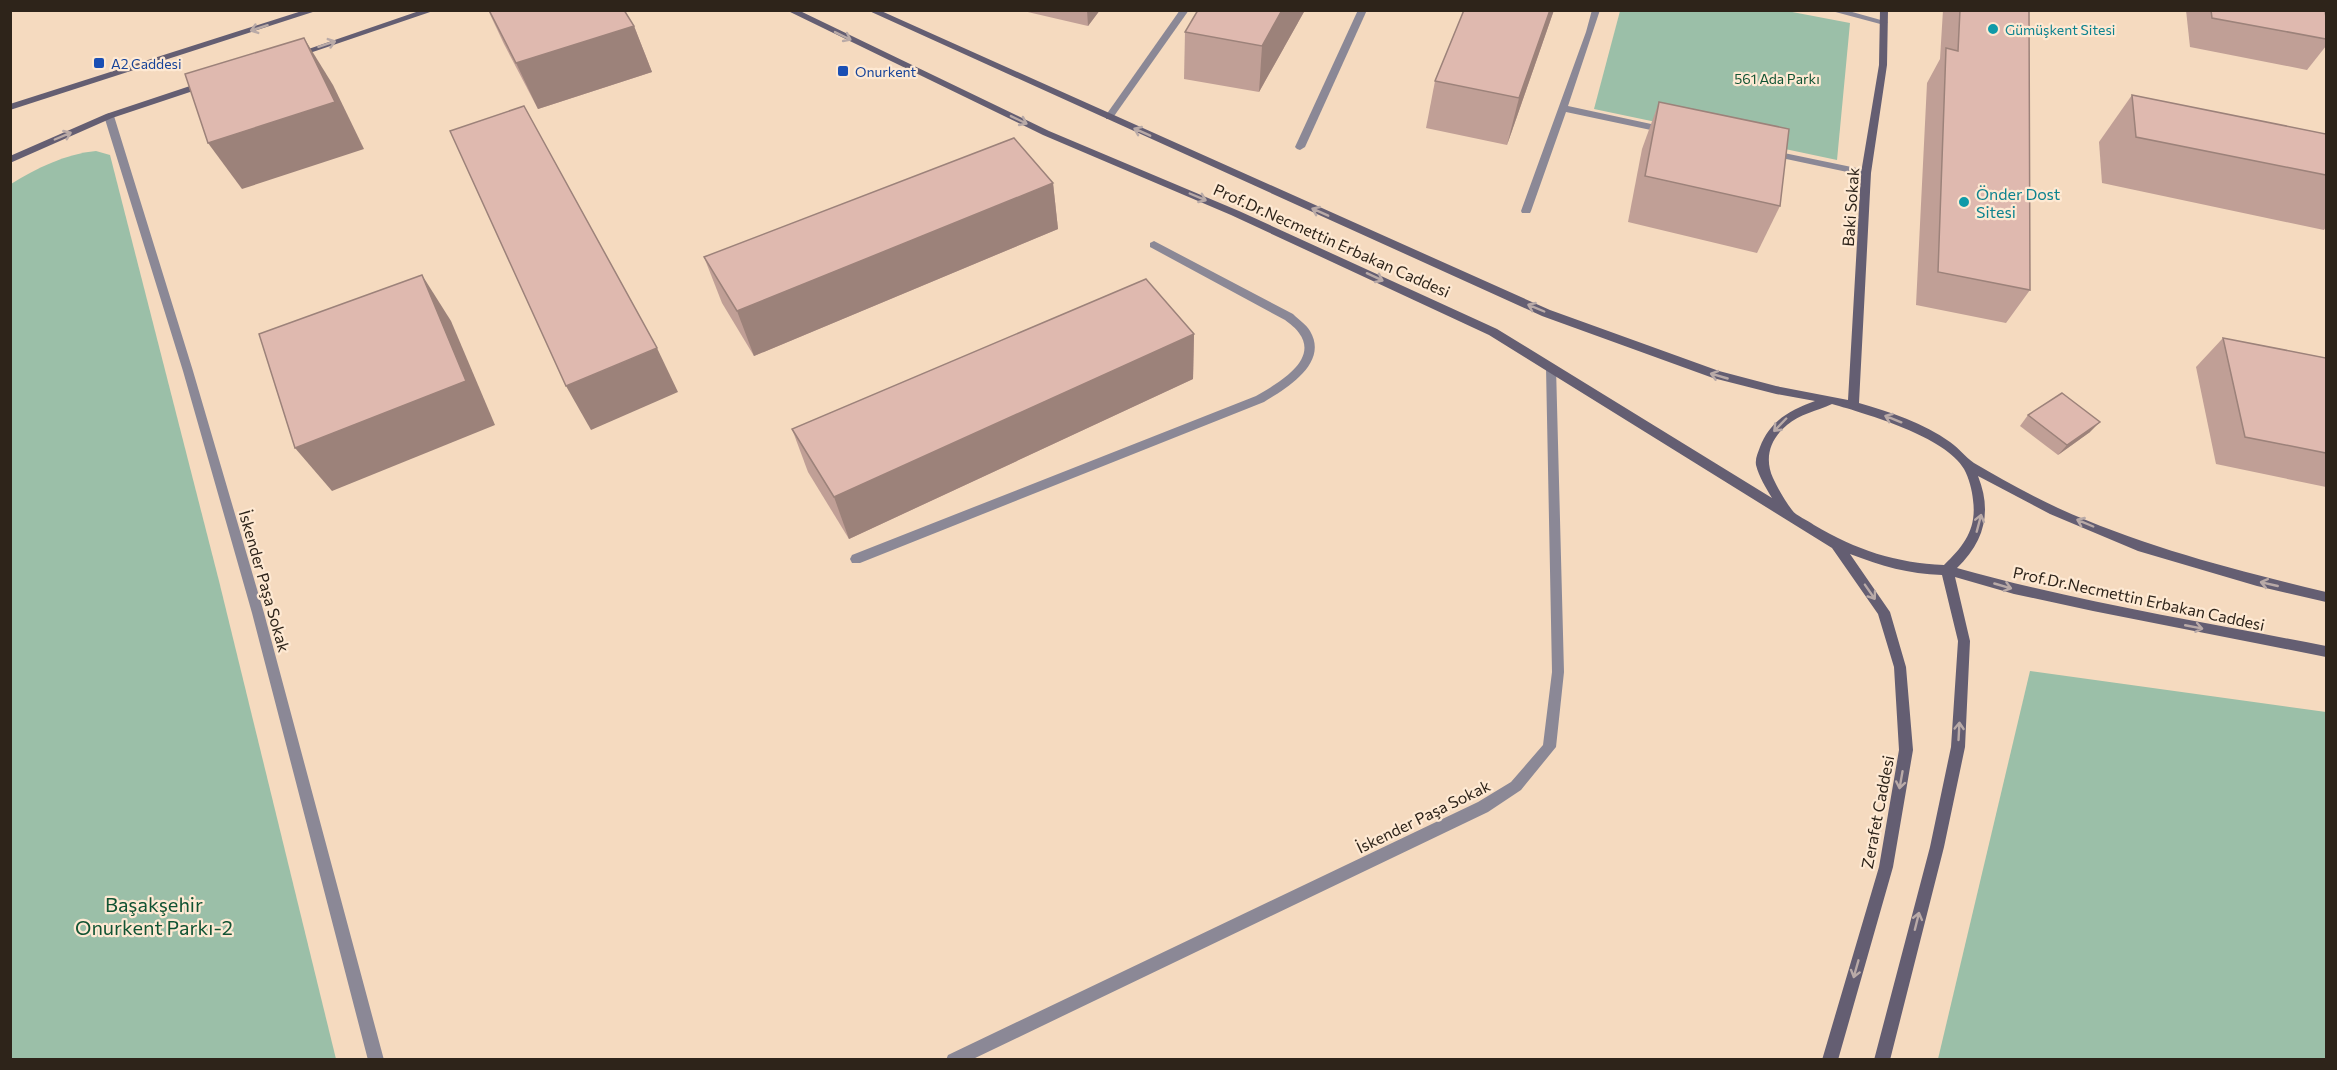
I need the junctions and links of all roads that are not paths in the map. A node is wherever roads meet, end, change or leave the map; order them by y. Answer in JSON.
{"nodes":[{"id":1,"x":315,"y":10,"type":"edge"},
{"id":2,"x":432,"y":10,"type":"edge"},
{"id":3,"x":790,"y":10,"type":"edge"},
{"id":4,"x":871,"y":10,"type":"edge"},
{"id":5,"x":1185,"y":10,"type":"edge"},
{"id":6,"x":1362,"y":10,"type":"edge"},
{"id":7,"x":1596,"y":10,"type":"edge"},
{"id":8,"x":1832,"y":10,"type":"edge"},
{"id":9,"x":1884,"y":10,"type":"edge"},
{"id":10,"x":1884,"y":22,"type":"junction"},
{"id":11,"x":287,"y":57,"type":"edge"},
{"id":12,"x":210,"y":82,"type":"edge"},
{"id":13,"x":10,"y":107,"type":"edge"},
{"id":14,"x":1563,"y":108,"type":"junction"},
{"id":15,"x":109,"y":116,"type":"junction"},
{"id":16,"x":1109,"y":117,"type":"junction"},
{"id":17,"x":1676,"y":132,"type":"edge"},
{"id":18,"x":1300,"y":147,"type":"dead end"},
{"id":19,"x":1755,"y":149,"type":"edge"},
{"id":20,"x":10,"y":160,"type":"edge"},
{"id":21,"x":1866,"y":173,"type":"junction"},
{"id":22,"x":1526,"y":211,"type":"dead end"},
{"id":23,"x":1154,"y":245,"type":"dead end"},
{"id":24,"x":1551,"y":366,"type":"junction"},
{"id":25,"x":1832,"y":400,"type":"junction"},
{"id":26,"x":1853,"y":406,"type":"junction"},
{"id":27,"x":1968,"y":465,"type":"junction"},
{"id":28,"x":1788,"y":514,"type":"junction"},
{"id":29,"x":1836,"y":544,"type":"junction"},
{"id":30,"x":856,"y":559,"type":"dead end"},
{"id":31,"x":1947,"y":570,"type":"junction"},
{"id":32,"x":2326,"y":597,"type":"edge"},
{"id":33,"x":2326,"y":652,"type":"edge"},
{"id":34,"x":376,"y":1059,"type":"edge"},
{"id":35,"x":953,"y":1059,"type":"edge"},
{"id":36,"x":1830,"y":1059,"type":"edge"},
{"id":37,"x":1882,"y":1059,"type":"edge"}],
"edges":[{"from":1,"to":13,"type":"main road","one_way":true},
{"from":11,"to":2,"type":"main road","one_way":true},
{"from":3,"to":24,"type":"main road","name":"Prof.Dr.Necmettin Erbakan Caddesi","one_way":true},
{"from":4,"to":16,"type":"main road","name":"Prof.Dr.Necmettin Erbakan Caddesi"},
{"from":5,"to":16,"type":"street"},
{"from":6,"to":18,"type":"street"},
{"from":7,"to":14,"type":"street"},
{"from":8,"to":10,"type":"street"},
{"from":9,"to":10,"type":"main road","name":"Baki Sokak"},
{"from":10,"to":21,"type":"main road","name":"Baki Sokak"},
{"from":12,"to":15,"type":"main road"},
{"from":14,"to":17,"type":"street"},
{"from":14,"to":22,"type":"street"},
{"from":20,"to":15,"type":"main road","one_way":true},
{"from":15,"to":34,"type":"street","name":"İskender Paşa Sokak"},
{"from":25,"to":16,"type":"main road","name":"Prof.Dr.Necmettin Erbakan Caddesi","one_way":true},
{"from":19,"to":21,"type":"street"},
{"from":21,"to":26,"type":"main road","name":"Baki Sokak"},
{"from":23,"to":30,"type":"street"},
{"from":24,"to":28,"type":"main road","name":"Prof.Dr.Necmettin Erbakan Caddesi"},
{"from":24,"to":35,"type":"street","name":"İskender Paşa Sokak"},
{"from":25,"to":26,"type":"main road"},
{"from":25,"to":28,"type":"main road","one_way":true},
{"from":27,"to":26,"type":"main road","one_way":true},
{"from":31,"to":27,"type":"main road","one_way":true},
{"from":32,"to":27,"type":"main road","one_way":true},
{"from":28,"to":29,"type":"main road","name":"Prof.Dr.Necmettin Erbakan Caddesi"},
{"from":29,"to":31,"type":"main road"},
{"from":29,"to":36,"type":"main road","name":"Zerafet Caddesi","one_way":true},
{"from":31,"to":33,"type":"main road","name":"Prof.Dr.Necmettin Erbakan Caddesi","one_way":true},
{"from":37,"to":31,"type":"main road","one_way":true}]}
